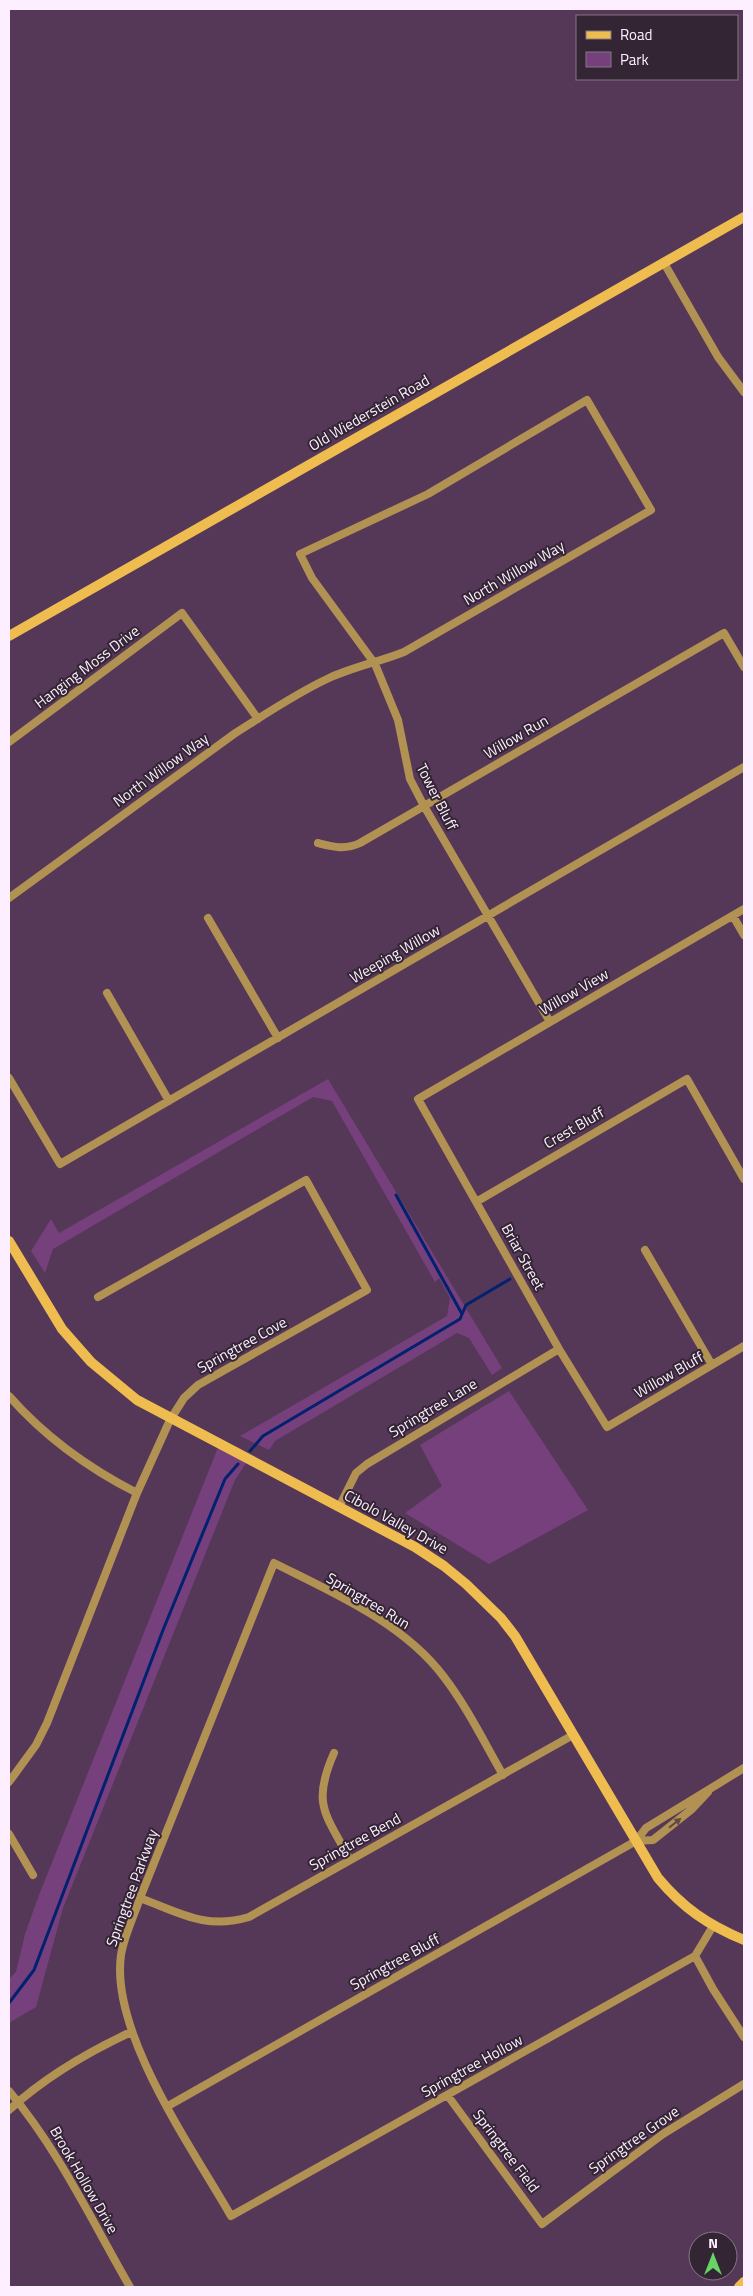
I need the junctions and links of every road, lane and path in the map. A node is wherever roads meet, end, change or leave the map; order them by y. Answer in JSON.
{"nodes":[{"id":1,"x":744,"y":217,"type":"edge"},
{"id":2,"x":664,"y":262,"type":"junction"},
{"id":3,"x":744,"y":392,"type":"edge"},
{"id":4,"x":300,"y":554,"type":"joint"},
{"id":5,"x":9,"y":636,"type":"edge"},
{"id":6,"x":375,"y":664,"type":"junction"},
{"id":7,"x":744,"y":667,"type":"edge"},
{"id":8,"x":258,"y":718,"type":"junction"},
{"id":9,"x":9,"y":742,"type":"edge"},
{"id":10,"x":744,"y":767,"type":"edge"},
{"id":11,"x":424,"y":806,"type":"junction"},
{"id":12,"x":318,"y":843,"type":"dead end"},
{"id":13,"x":9,"y":898,"type":"edge"},
{"id":14,"x":744,"y":909,"type":"edge"},
{"id":15,"x":487,"y":916,"type":"junction"},
{"id":16,"x":733,"y":916,"type":"junction"},
{"id":17,"x":208,"y":918,"type":"dead end"},
{"id":18,"x":744,"y":935,"type":"edge"},
{"id":19,"x":106,"y":993,"type":"dead end"},
{"id":20,"x":550,"y":1022,"type":"junction"},
{"id":21,"x":278,"y":1038,"type":"junction"},
{"id":22,"x":9,"y":1078,"type":"edge"},
{"id":23,"x":418,"y":1099,"type":"joint"},
{"id":24,"x":169,"y":1101,"type":"junction"},
{"id":25,"x":744,"y":1179,"type":"edge"},
{"id":26,"x":476,"y":1202,"type":"junction"},
{"id":27,"x":9,"y":1241,"type":"edge"},
{"id":28,"x":645,"y":1250,"type":"dead end"},
{"id":29,"x":98,"y":1297,"type":"dead end"},
{"id":30,"x":744,"y":1346,"type":"edge"},
{"id":31,"x":559,"y":1349,"type":"junction"},
{"id":32,"x":712,"y":1366,"type":"junction"},
{"id":33,"x":9,"y":1396,"type":"edge"},
{"id":34,"x":170,"y":1420,"type":"junction"},
{"id":35,"x":607,"y":1427,"type":"joint"},
{"id":36,"x":137,"y":1493,"type":"junction"},
{"id":37,"x":339,"y":1507,"type":"junction"},
{"id":38,"x":274,"y":1563,"type":"joint"},
{"id":39,"x":573,"y":1734,"type":"junction"},
{"id":40,"x":334,"y":1753,"type":"dead end"},
{"id":41,"x":744,"y":1768,"type":"edge"},
{"id":42,"x":503,"y":1775,"type":"junction"},
{"id":43,"x":9,"y":1782,"type":"edge"},
{"id":44,"x":708,"y":1792,"type":"junction"},
{"id":45,"x":9,"y":1834,"type":"edge"},
{"id":46,"x":636,"y":1841,"type":"junction"},
{"id":47,"x":350,"y":1860,"type":"junction"},
{"id":48,"x":33,"y":1875,"type":"dead end"},
{"id":49,"x":140,"y":1898,"type":"junction"},
{"id":50,"x":713,"y":1926,"type":"junction"},
{"id":51,"x":744,"y":1940,"type":"edge"},
{"id":52,"x":695,"y":1956,"type":"junction"},
{"id":53,"x":131,"y":2032,"type":"junction"},
{"id":54,"x":744,"y":2037,"type":"edge"},
{"id":55,"x":744,"y":2084,"type":"edge"},
{"id":56,"x":9,"y":2091,"type":"edge"},
{"id":57,"x":448,"y":2096,"type":"junction"},
{"id":58,"x":18,"y":2102,"type":"junction"},
{"id":59,"x":168,"y":2106,"type":"junction"},
{"id":60,"x":9,"y":2110,"type":"edge"},
{"id":61,"x":232,"y":2216,"type":"joint"},
{"id":62,"x":542,"y":2224,"type":"joint"},
{"id":63,"x":744,"y":2282,"type":"edge"},
{"id":64,"x":130,"y":2287,"type":"edge"},
{"id":65,"x":739,"y":2287,"type":"edge"}],
"edges":[{"from":1,"to":2,"type":"main road","name":"Old Wiederstein Road"},
{"from":2,"to":3,"type":"street"},
{"from":2,"to":5,"type":"main road","name":"Old Wiederstein Road"},
{"from":4,"to":6,"type":"street","name":"Tower Bluff"},
{"from":4,"to":6,"type":"street","name":"North Willow Way"},
{"from":6,"to":8,"type":"street","name":"North Willow Way"},
{"from":6,"to":11,"type":"street","name":"Tower Bluff"},
{"from":7,"to":11,"type":"street","name":"Willow Run"},
{"from":8,"to":9,"type":"street","name":"Hanging Moss Drive"},
{"from":8,"to":13,"type":"street","name":"North Willow Way"},
{"from":10,"to":15,"type":"street","name":"Weeping Willow"},
{"from":11,"to":12,"type":"street","name":"Willow Run"},
{"from":11,"to":15,"type":"street","name":"Tower Bluff"},
{"from":14,"to":16,"type":"street","name":"Willow View"},
{"from":15,"to":20,"type":"street","name":"Tower Bluff"},
{"from":15,"to":21,"type":"street","name":"Weeping Willow"},
{"from":16,"to":18,"type":"street"},
{"from":16,"to":20,"type":"street","name":"Willow View"},
{"from":17,"to":21,"type":"street"},
{"from":19,"to":24,"type":"street"},
{"from":20,"to":23,"type":"street","name":"Willow View"},
{"from":21,"to":24,"type":"street","name":"Weeping Willow"},
{"from":22,"to":24,"type":"street","name":"Weeping Willow"},
{"from":23,"to":26,"type":"street","name":"Briar Street"},
{"from":25,"to":26,"type":"street","name":"Crest Bluff"},
{"from":26,"to":31,"type":"street","name":"Briar Street"},
{"from":27,"to":34,"type":"main road","name":"Cibolo Valley Drive"},
{"from":28,"to":32,"type":"street"},
{"from":29,"to":34,"type":"street","name":"Springtree Cove"},
{"from":30,"to":32,"type":"street","name":"Willow Bluff"},
{"from":31,"to":35,"type":"street","name":"Briar Street"},
{"from":31,"to":37,"type":"street","name":"Springtree Lane"},
{"from":32,"to":35,"type":"street","name":"Willow Bluff"},
{"from":33,"to":36,"type":"street"},
{"from":34,"to":36,"type":"street","name":"Springtree Cove"},
{"from":34,"to":37,"type":"main road","name":"Cibolo Valley Drive"},
{"from":36,"to":43,"type":"street","name":"Springtree Cove"},
{"from":37,"to":39,"type":"main road","name":"Cibolo Valley Drive"},
{"from":38,"to":42,"type":"street","name":"Springtree Run"},
{"from":38,"to":49,"type":"street","name":"Springtree Parkway"},
{"from":39,"to":42,"type":"street","name":"Springtree Bend"},
{"from":39,"to":46,"type":"main road","name":"Cibolo Valley Drive"},
{"from":40,"to":47,"type":"street"},
{"from":41,"to":44,"type":"street","name":"Springtree Bluff"},
{"from":42,"to":47,"type":"street","name":"Springtree Bend"},
{"from":44,"to":46,"type":"street","name":"Springtree Bluff"},
{"from":46,"to":44,"type":"street","name":"Springtree Bluff","one_way":true},
{"from":45,"to":48,"type":"street"},
{"from":46,"to":50,"type":"main road","name":"Cibolo Valley Drive"},
{"from":46,"to":59,"type":"street","name":"Springtree Bluff"},
{"from":47,"to":49,"type":"street","name":"Springtree Bend"},
{"from":49,"to":53,"type":"street","name":"Springtree Parkway"},
{"from":50,"to":51,"type":"main road","name":"Cibolo Valley Drive"},
{"from":50,"to":52,"type":"street","name":"Springtree Hollow"},
{"from":52,"to":54,"type":"street"},
{"from":52,"to":57,"type":"street","name":"Springtree Hollow"},
{"from":53,"to":58,"type":"street"},
{"from":53,"to":59,"type":"street","name":"Springtree Parkway"},
{"from":55,"to":62,"type":"street","name":"Springtree Grove"},
{"from":56,"to":58,"type":"street","name":"Brook Hollow Drive"},
{"from":57,"to":61,"type":"street","name":"Springtree Hollow"},
{"from":57,"to":62,"type":"street","name":"Springtree Field"},
{"from":58,"to":60,"type":"street"},
{"from":58,"to":64,"type":"street","name":"Brook Hollow Drive"},
{"from":59,"to":61,"type":"street","name":"Springtree Parkway"},
{"from":63,"to":65,"type":"main road"}]}
